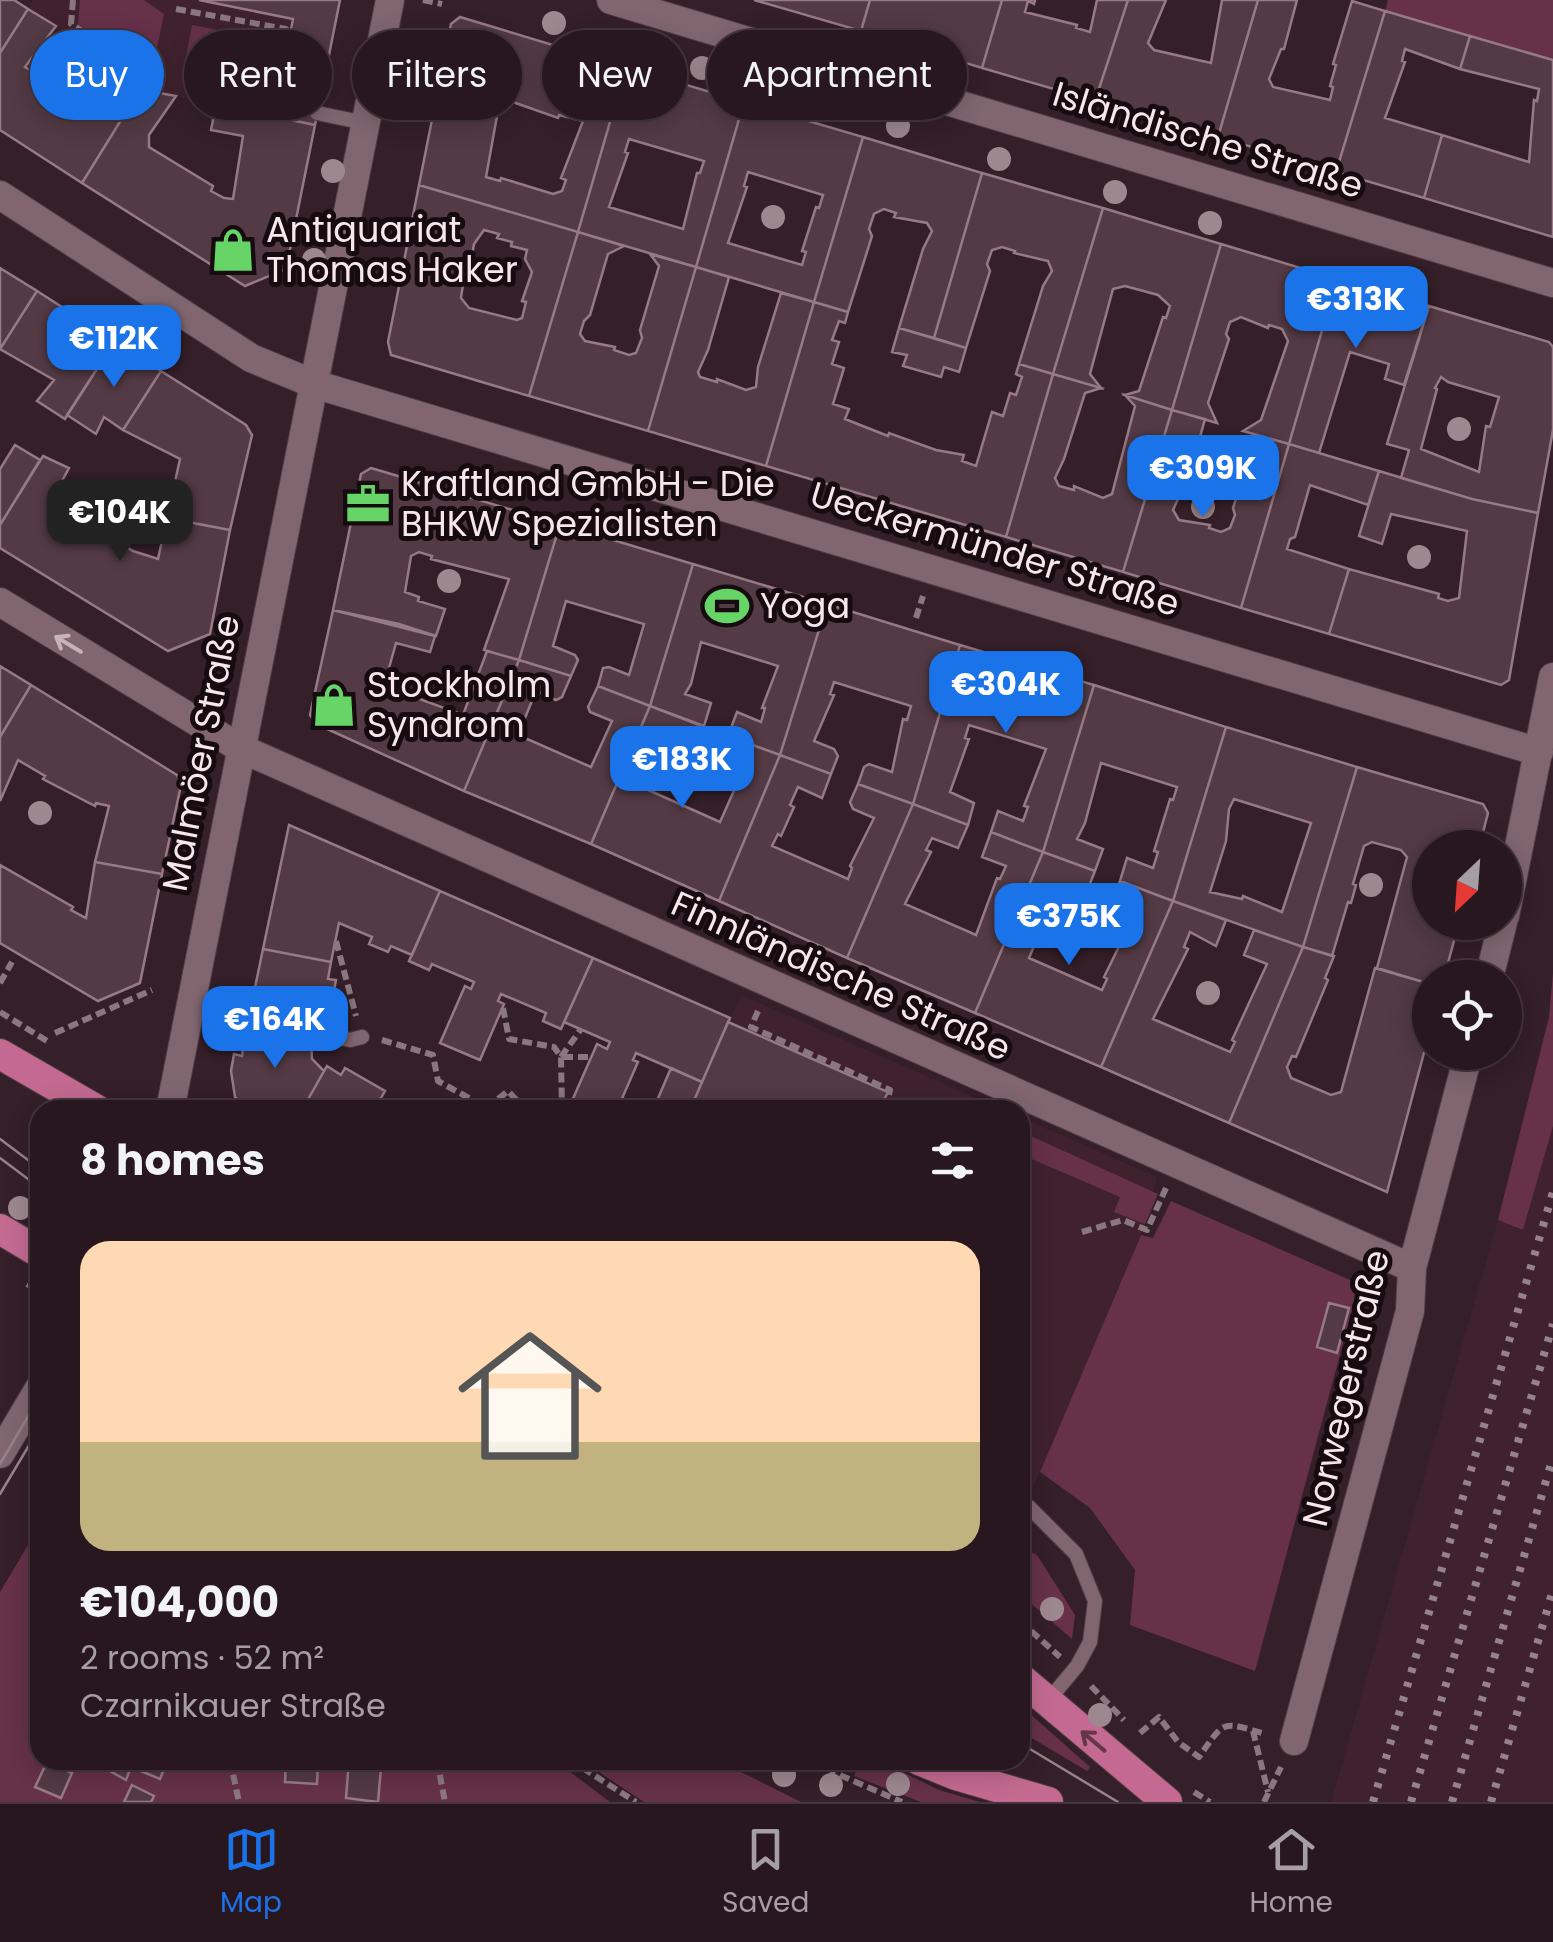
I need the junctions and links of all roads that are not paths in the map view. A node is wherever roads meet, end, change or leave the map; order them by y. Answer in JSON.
{"nodes":[{"id":1,"x":390,"y":0,"type":"edge"},
{"id":2,"x":611,"y":0,"type":"edge"},
{"id":3,"x":332,"y":116,"type":"edge"},
{"id":4,"x":365,"y":124,"type":"junction"},
{"id":5,"x":0,"y":196,"type":"edge"},
{"id":6,"x":1553,"y":283,"type":"edge"},
{"id":7,"x":314,"y":384,"type":"junction"},
{"id":8,"x":0,"y":602,"type":"edge"},
{"id":9,"x":1553,"y":677,"type":"edge"},
{"id":10,"x":240,"y":748,"type":"junction"},
{"id":11,"x":1539,"y":752,"type":"junction"},
{"id":12,"x":1522,"y":833,"type":"edge"},
{"id":13,"x":190,"y":1008,"type":"junction"},
{"id":14,"x":249,"y":1018,"type":"dead end"},
{"id":15,"x":316,"y":1033,"type":"dead end"},
{"id":16,"x":362,"y":1037,"type":"road end"},
{"id":17,"x":0,"y":1054,"type":"edge"},
{"id":18,"x":1464,"y":1070,"type":"edge"},
{"id":19,"x":80,"y":1100,"type":"edge"},
{"id":20,"x":172,"y":1100,"type":"edge"},
{"id":21,"x":0,"y":1229,"type":"edge"},
{"id":22,"x":30,"y":1247,"type":"edge"},
{"id":23,"x":1412,"y":1268,"type":"junction"},
{"id":24,"x":30,"y":1404,"type":"edge"},
{"id":25,"x":0,"y":1454,"type":"edge"},
{"id":26,"x":1030,"y":1509,"type":"edge"},
{"id":27,"x":1030,"y":1687,"type":"edge"},
{"id":28,"x":1047,"y":1702,"type":"junction"},
{"id":29,"x":1294,"y":1741,"type":"dead end"},
{"id":30,"x":944,"y":1770,"type":"edge"},
{"id":31,"x":1048,"y":1802,"type":"edge"},
{"id":32,"x":1167,"y":1802,"type":"edge"}],
"edges":[{"from":1,"to":4,"type":"street","name":"Malmöer Straße"},
{"from":2,"to":6,"type":"street","name":"Isländische Straße"},
{"from":3,"to":4,"type":"lane"},
{"from":4,"to":7,"type":"street","name":"Malmöer Straße"},
{"from":5,"to":7,"type":"street","name":"Ueckermünder Straße"},
{"from":7,"to":10,"type":"street","name":"Malmöer Straße"},
{"from":7,"to":11,"type":"street","name":"Ueckermünder Straße"},
{"from":10,"to":8,"type":"street","name":"Finnländische Straße","one_way":true},
{"from":9,"to":11,"type":"street"},
{"from":10,"to":13,"type":"street","name":"Malmöer Straße"},
{"from":10,"to":23,"type":"street","name":"Finnländische Straße"},
{"from":11,"to":12,"type":"street"},
{"from":13,"to":14,"type":"lane"},
{"from":13,"to":20,"type":"street","name":"Malmöer Straße"},
{"from":15,"to":16,"type":"lane"},
{"from":17,"to":19,"type":"main road"},
{"from":18,"to":23,"type":"street","name":"Norwegerstraße"},
{"from":21,"to":22,"type":"main road"},
{"from":23,"to":29,"type":"street","name":"Norwegerstraße"},
{"from":24,"to":25,"type":"street"},
{"from":26,"to":28,"type":"lane"},
{"from":27,"to":28,"type":"main road"},
{"from":32,"to":28,"type":"main road","one_way":true},
{"from":30,"to":31,"type":"main road"}]}
